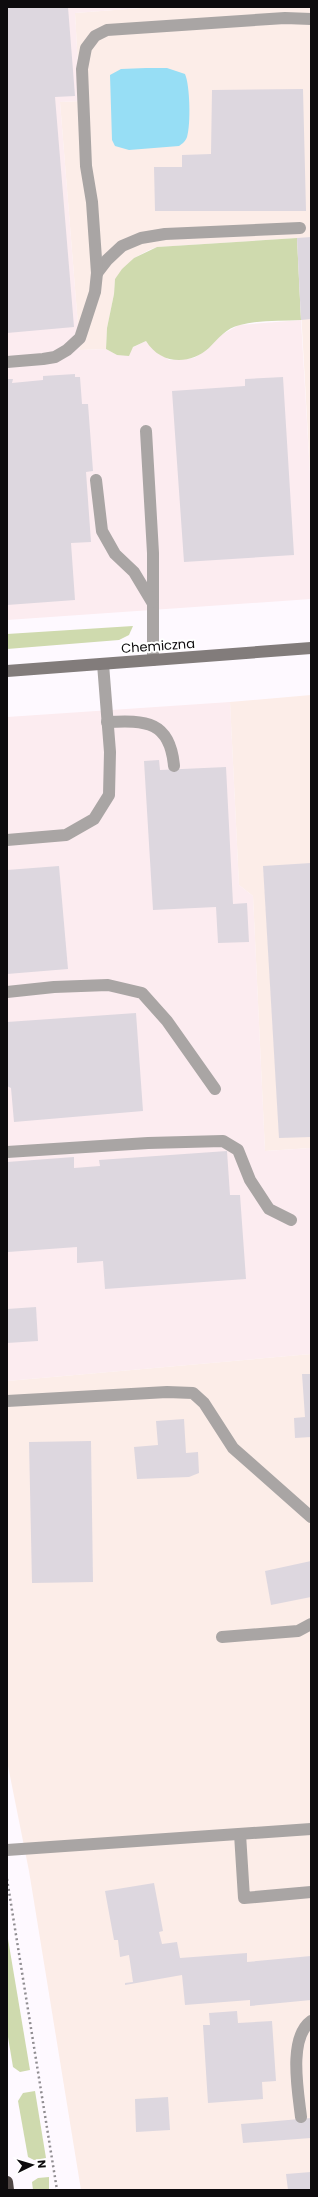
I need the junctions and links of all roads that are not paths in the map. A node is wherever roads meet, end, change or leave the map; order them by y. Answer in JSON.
{"nodes":[{"id":1,"x":311,"y":19,"type":"edge"},
{"id":2,"x":300,"y":228,"type":"dead end"},
{"id":3,"x":97,"y":273,"type":"junction"},
{"id":4,"x":7,"y":362,"type":"edge"},
{"id":5,"x":146,"y":431,"type":"dead end"},
{"id":6,"x":96,"y":480,"type":"dead end"},
{"id":7,"x":152,"y":602,"type":"junction"},
{"id":8,"x":311,"y":648,"type":"edge"},
{"id":9,"x":154,"y":660,"type":"junction"},
{"id":10,"x":102,"y":664,"type":"junction"},
{"id":11,"x":7,"y":671,"type":"edge"},
{"id":12,"x":107,"y":722,"type":"junction"},
{"id":13,"x":174,"y":766,"type":"dead end"},
{"id":14,"x":7,"y":840,"type":"edge"},
{"id":15,"x":7,"y":992,"type":"edge"},
{"id":16,"x":215,"y":1089,"type":"dead end"},
{"id":17,"x":7,"y":1152,"type":"edge"},
{"id":18,"x":291,"y":1220,"type":"dead end"},
{"id":19,"x":7,"y":1401,"type":"edge"},
{"id":20,"x":311,"y":1517,"type":"edge"},
{"id":21,"x":311,"y":1624,"type":"edge"},
{"id":22,"x":222,"y":1638,"type":"dead end"},
{"id":23,"x":311,"y":1829,"type":"edge"},
{"id":24,"x":240,"y":1834,"type":"junction"},
{"id":25,"x":7,"y":1850,"type":"edge"},
{"id":26,"x":311,"y":1892,"type":"edge"},
{"id":27,"x":311,"y":2021,"type":"edge"},
{"id":28,"x":301,"y":2116,"type":"dead end"},
{"id":29,"x":7,"y":2182,"type":"edge"},
{"id":30,"x":8,"y":2190,"type":"edge"}],
"edges":[{"from":1,"to":3,"type":"street"},
{"from":2,"to":3,"type":"street"},
{"from":3,"to":4,"type":"street"},
{"from":5,"to":7,"type":"street"},
{"from":6,"to":7,"type":"street"},
{"from":7,"to":9,"type":"street"},
{"from":8,"to":9,"type":"street","name":"Chemiczna"},
{"from":9,"to":10,"type":"street","name":"Chemiczna"},
{"from":10,"to":11,"type":"street","name":"Chemiczna"},
{"from":10,"to":12,"type":"street"},
{"from":12,"to":13,"type":"street"},
{"from":12,"to":14,"type":"street"},
{"from":15,"to":16,"type":"street"},
{"from":17,"to":18,"type":"street"},
{"from":19,"to":20,"type":"street"},
{"from":21,"to":22,"type":"street"},
{"from":23,"to":24,"type":"street"},
{"from":24,"to":25,"type":"street"},
{"from":24,"to":26,"type":"street"},
{"from":27,"to":28,"type":"street"},
{"from":29,"to":30,"type":"highway"}]}
